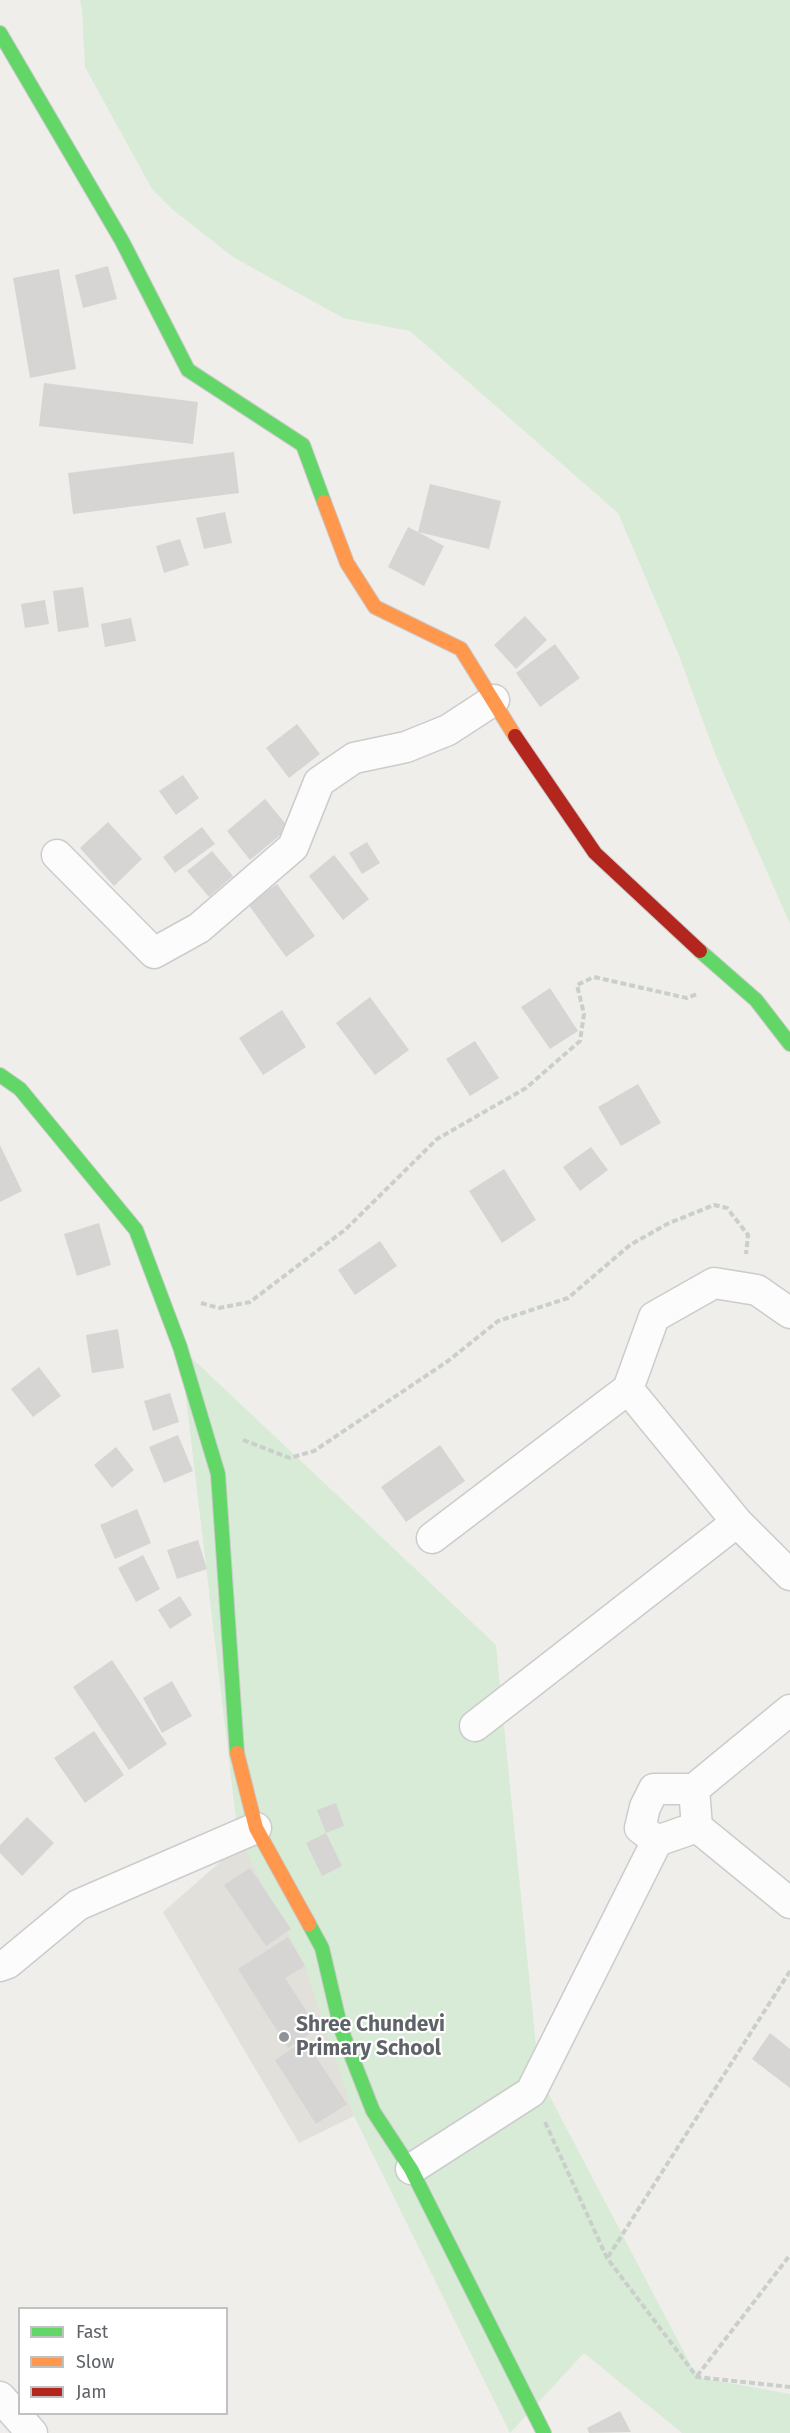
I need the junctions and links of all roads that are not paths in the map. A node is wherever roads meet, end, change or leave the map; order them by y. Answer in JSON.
{"nodes":[{"id":1,"x":0,"y":33,"type":"edge"},
{"id":2,"x":494,"y":700,"type":"junction"},
{"id":3,"x":57,"y":855,"type":"dead end"},
{"id":4,"x":790,"y":1044,"type":"edge"},
{"id":5,"x":0,"y":1075,"type":"edge"},
{"id":6,"x":790,"y":1313,"type":"edge"},
{"id":7,"x":628,"y":1389,"type":"junction"},
{"id":8,"x":737,"y":1522,"type":"junction"},
{"id":9,"x":432,"y":1538,"type":"dead end"},
{"id":10,"x":790,"y":1575,"type":"edge"},
{"id":11,"x":790,"y":1710,"type":"edge"},
{"id":12,"x":475,"y":1726,"type":"dead end"},
{"id":13,"x":694,"y":1789,"type":"junction"},
{"id":14,"x":697,"y":1827,"type":"junction"},
{"id":15,"x":256,"y":1828,"type":"junction"},
{"id":16,"x":657,"y":1842,"type":"junction"},
{"id":17,"x":790,"y":1903,"type":"edge"},
{"id":18,"x":0,"y":1966,"type":"edge"},
{"id":19,"x":411,"y":2169,"type":"junction"},
{"id":20,"x":0,"y":2397,"type":"edge"},
{"id":21,"x":32,"y":2433,"type":"edge"},
{"id":22,"x":544,"y":2433,"type":"edge"}],
"edges":[{"from":1,"to":2,"type":"street"},
{"from":2,"to":3,"type":"street"},
{"from":2,"to":4,"type":"street"},
{"from":5,"to":15,"type":"street"},
{"from":6,"to":7,"type":"street"},
{"from":7,"to":8,"type":"street"},
{"from":7,"to":9,"type":"street"},
{"from":8,"to":10,"type":"street"},
{"from":8,"to":12,"type":"street"},
{"from":11,"to":13,"type":"street"},
{"from":13,"to":14,"type":"street"},
{"from":13,"to":16,"type":"street"},
{"from":14,"to":16,"type":"street"},
{"from":14,"to":17,"type":"street"},
{"from":15,"to":18,"type":"street"},
{"from":15,"to":19,"type":"street"},
{"from":16,"to":19,"type":"street"},
{"from":19,"to":22,"type":"street"},
{"from":20,"to":21,"type":"street"}]}
